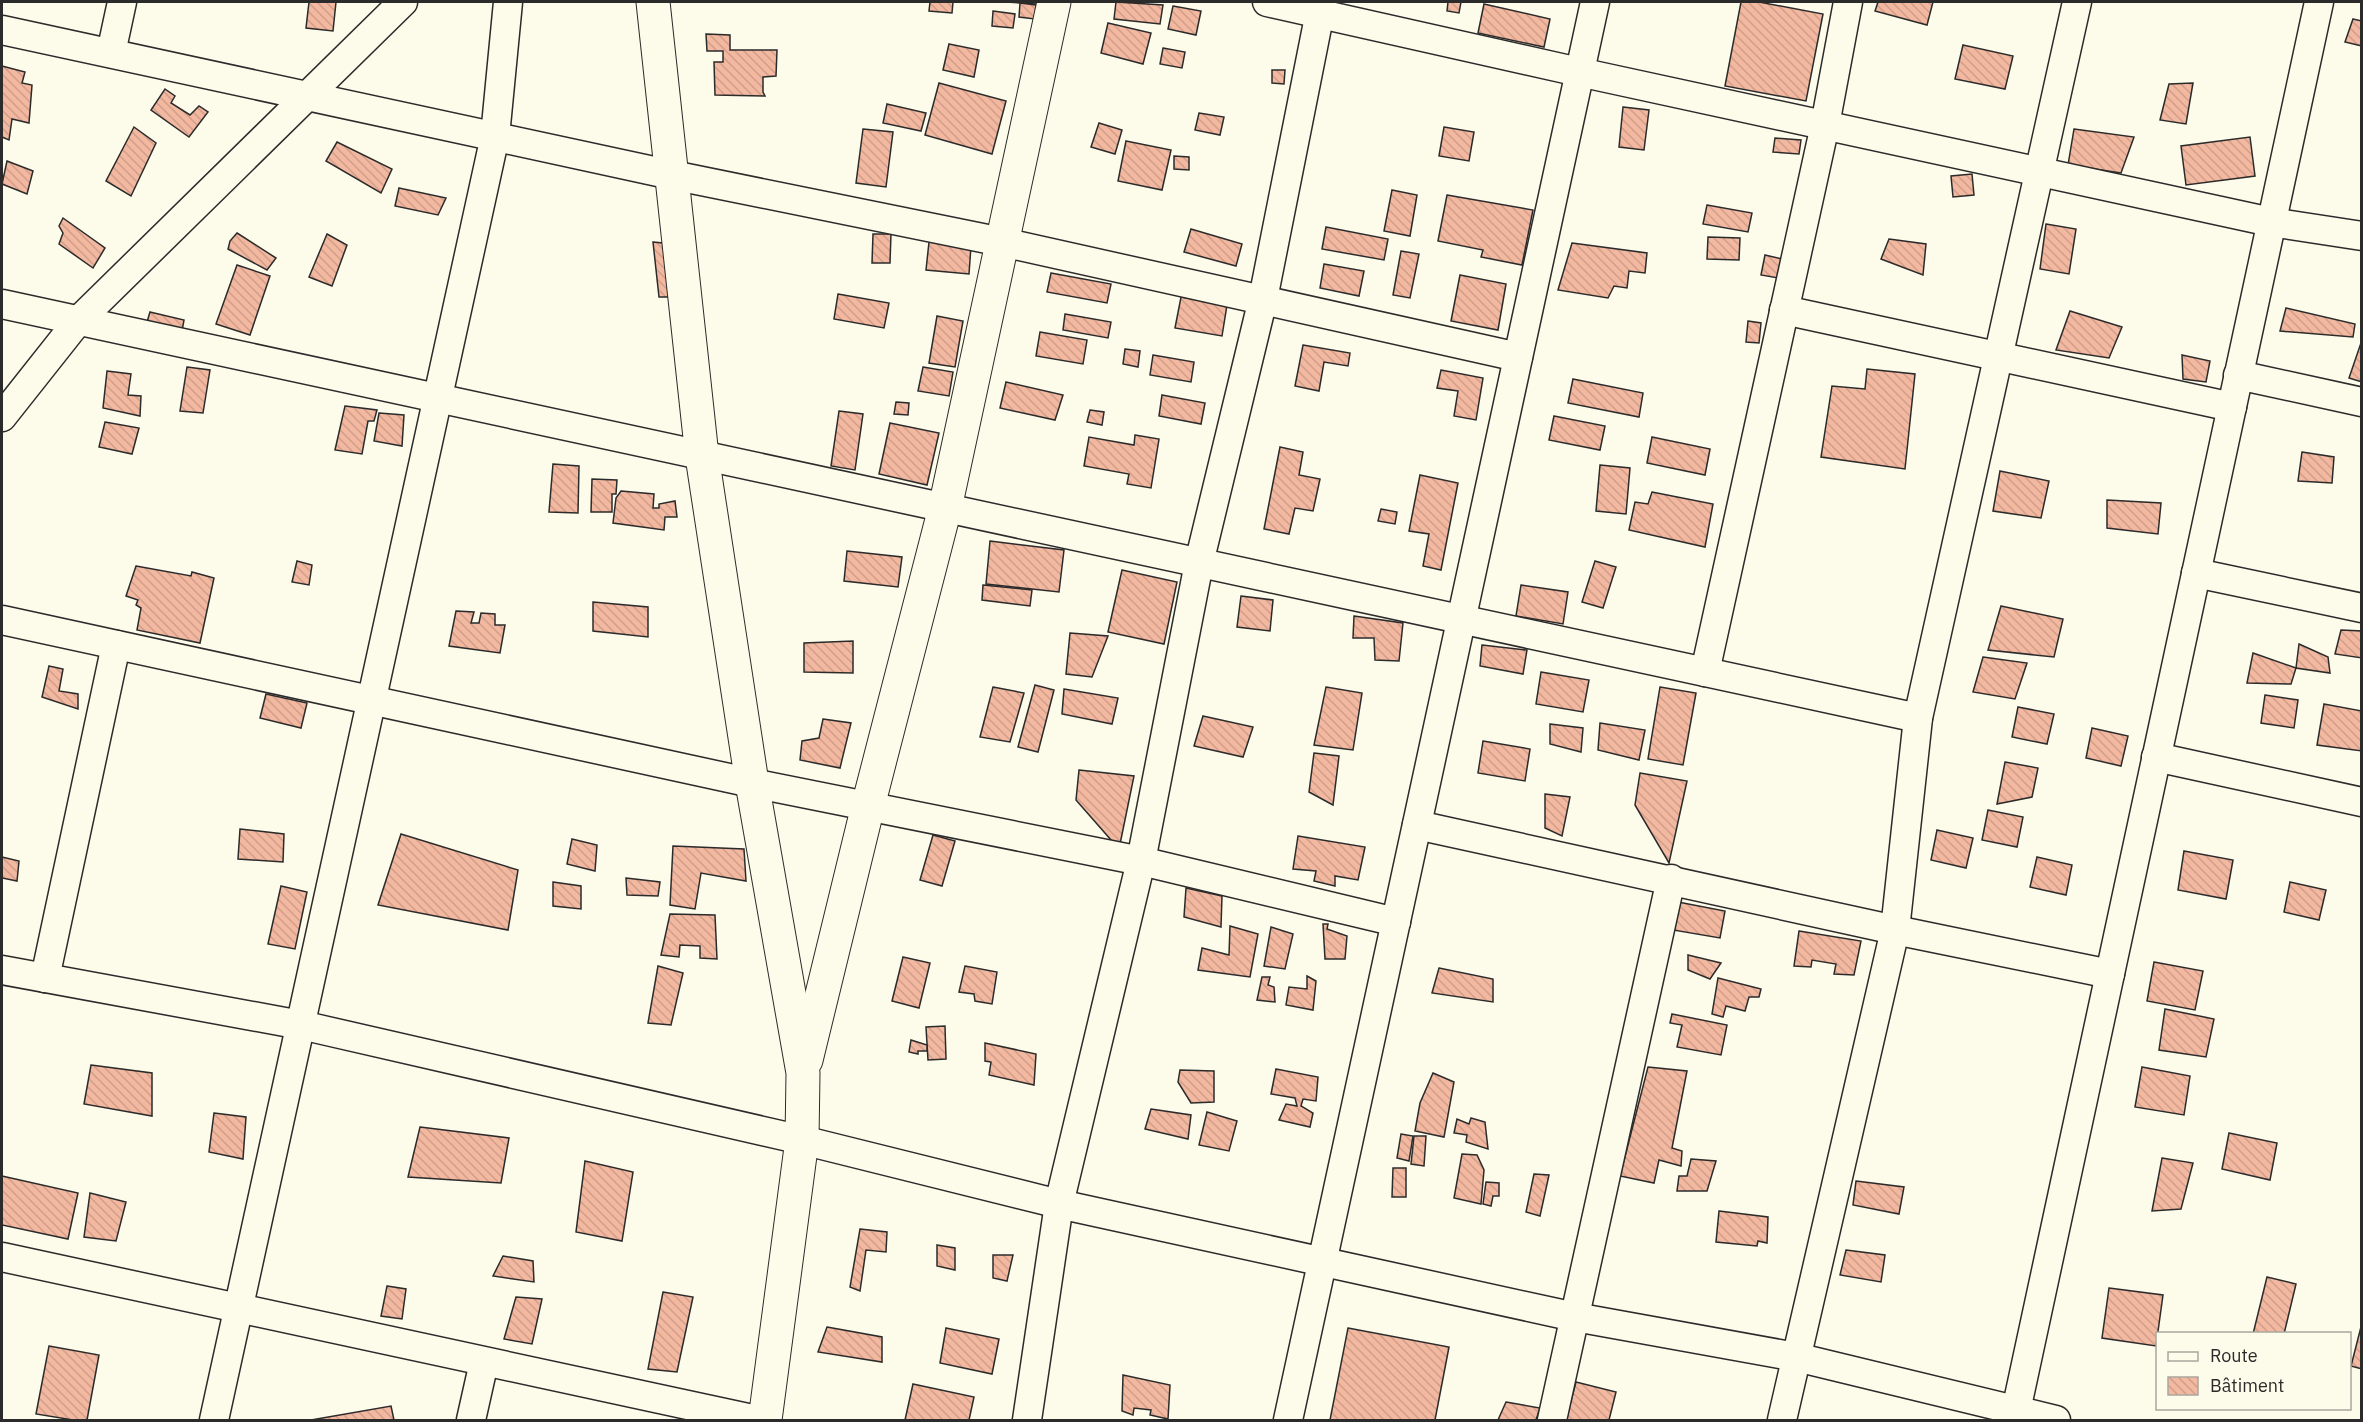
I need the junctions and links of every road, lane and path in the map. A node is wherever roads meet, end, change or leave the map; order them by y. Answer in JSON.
{"nodes":[{"id":1,"x":122,"y":2,"type":"edge"},
{"id":2,"x":404,"y":2,"type":"edge"},
{"id":3,"x":508,"y":2,"type":"edge"},
{"id":4,"x":653,"y":2,"type":"edge"},
{"id":5,"x":1054,"y":2,"type":"edge"},
{"id":6,"x":1268,"y":2,"type":"edge"},
{"id":7,"x":1595,"y":2,"type":"edge"},
{"id":8,"x":1848,"y":2,"type":"edge"},
{"id":9,"x":2077,"y":2,"type":"edge"},
{"id":10,"x":2319,"y":2,"type":"edge"},
{"id":11,"x":1320,"y":7,"type":"edge"},
{"id":12,"x":2,"y":30,"type":"edge"},
{"id":13,"x":111,"y":53,"type":"junction"},
{"id":14,"x":1579,"y":72,"type":"junction"},
{"id":15,"x":308,"y":96,"type":"junction"},
{"id":16,"x":1825,"y":125,"type":"junction"},
{"id":17,"x":495,"y":136,"type":"junction"},
{"id":18,"x":2038,"y":171,"type":"junction"},
{"id":19,"x":672,"y":175,"type":"junction"},
{"id":20,"x":2271,"y":222,"type":"junction"},
{"id":21,"x":2361,"y":236,"type":"edge"},
{"id":22,"x":1002,"y":242,"type":"junction"},
{"id":23,"x":1263,"y":299,"type":"junction"},
{"id":24,"x":2,"y":304,"type":"edge"},
{"id":25,"x":1784,"y":310,"type":"junction"},
{"id":26,"x":78,"y":321,"type":"junction"},
{"id":27,"x":1997,"y":356,"type":"junction"},
{"id":28,"x":1518,"y":357,"type":"junction"},
{"id":29,"x":2238,"y":375,"type":"junction"},
{"id":30,"x":437,"y":398,"type":"junction"},
{"id":31,"x":2361,"y":402,"type":"edge"},
{"id":32,"x":2232,"y":407,"type":"junction"},
{"id":33,"x":2,"y":417,"type":"edge"},
{"id":34,"x":702,"y":456,"type":"junction"},
{"id":35,"x":945,"y":507,"type":"junction"},
{"id":36,"x":1199,"y":563,"type":"junction"},
{"id":37,"x":2196,"y":573,"type":"junction"},
{"id":38,"x":2361,"y":608,"type":"edge"},
{"id":39,"x":1461,"y":619,"type":"junction"},
{"id":40,"x":2,"y":620,"type":"edge"},
{"id":41,"x":116,"y":645,"type":"junction"},
{"id":42,"x":1705,"y":672,"type":"junction"},
{"id":43,"x":372,"y":700,"type":"junction"},
{"id":44,"x":1918,"y":718,"type":"junction"},
{"id":45,"x":2156,"y":757,"type":"junction"},
{"id":46,"x":752,"y":783,"type":"junction"},
{"id":47,"x":2361,"y":802,"type":"edge"},
{"id":48,"x":868,"y":806,"type":"junction"},
{"id":49,"x":1417,"y":825,"type":"junction"},
{"id":50,"x":1141,"y":861,"type":"junction"},
{"id":51,"x":1671,"y":879,"type":"junction"},
{"id":52,"x":1396,"y":921,"type":"junction"},
{"id":53,"x":1895,"y":930,"type":"junction"},
{"id":54,"x":2,"y":970,"type":"edge"},
{"id":55,"x":2110,"y":974,"type":"junction"},
{"id":56,"x":45,"y":978,"type":"junction"},
{"id":57,"x":302,"y":1025,"type":"junction"},
{"id":58,"x":803,"y":1073,"type":"junction"},
{"id":59,"x":802,"y":1140,"type":"junction"},
{"id":60,"x":1059,"y":1204,"type":"junction"},
{"id":61,"x":2,"y":1257,"type":"edge"},
{"id":62,"x":1322,"y":1262,"type":"junction"},
{"id":63,"x":238,"y":1309,"type":"junction"},
{"id":64,"x":1575,"y":1317,"type":"junction"},
{"id":65,"x":1796,"y":1358,"type":"junction"},
{"id":66,"x":484,"y":1362,"type":"junction"},
{"id":67,"x":2015,"y":1416,"type":"edge"},
{"id":68,"x":214,"y":1420,"type":"edge"},
{"id":69,"x":471,"y":1420,"type":"edge"},
{"id":70,"x":757,"y":1420,"type":"edge"},
{"id":71,"x":765,"y":1420,"type":"edge"},
{"id":72,"x":1027,"y":1420,"type":"edge"},
{"id":73,"x":1288,"y":1420,"type":"edge"},
{"id":74,"x":1552,"y":1420,"type":"edge"},
{"id":75,"x":1782,"y":1420,"type":"edge"},
{"id":76,"x":2056,"y":1420,"type":"edge"}],
"edges":[{"from":1,"to":13,"type":"street"},
{"from":2,"to":15,"type":"street"},
{"from":3,"to":17,"type":"street"},
{"from":4,"to":19,"type":"main road"},
{"from":5,"to":22,"type":"main road"},
{"from":6,"to":11,"type":"street"},
{"from":7,"to":14,"type":"street"},
{"from":8,"to":16,"type":"street"},
{"from":9,"to":18,"type":"street"},
{"from":10,"to":20,"type":"street"},
{"from":11,"to":14,"type":"street"},
{"from":11,"to":23,"type":"street"},
{"from":12,"to":13,"type":"street"},
{"from":13,"to":15,"type":"street"},
{"from":14,"to":16,"type":"street"},
{"from":14,"to":28,"type":"street"},
{"from":15,"to":17,"type":"street"},
{"from":15,"to":26,"type":"street"},
{"from":16,"to":18,"type":"street"},
{"from":16,"to":25,"type":"street"},
{"from":17,"to":19,"type":"street"},
{"from":17,"to":30,"type":"street"},
{"from":18,"to":20,"type":"street"},
{"from":18,"to":27,"type":"street"},
{"from":19,"to":22,"type":"street"},
{"from":19,"to":34,"type":"main road"},
{"from":20,"to":21,"type":"street"},
{"from":20,"to":29,"type":"street"},
{"from":22,"to":23,"type":"street"},
{"from":22,"to":35,"type":"main road"},
{"from":23,"to":28,"type":"street"},
{"from":23,"to":36,"type":"street"},
{"from":24,"to":26,"type":"street"},
{"from":25,"to":27,"type":"street"},
{"from":25,"to":42,"type":"street"},
{"from":26,"to":30,"type":"street"},
{"from":26,"to":33,"type":"street"},
{"from":27,"to":32,"type":"street"},
{"from":27,"to":44,"type":"street"},
{"from":28,"to":39,"type":"street"},
{"from":29,"to":31,"type":"street"},
{"from":29,"to":32,"type":"street"},
{"from":30,"to":34,"type":"street"},
{"from":30,"to":43,"type":"street"},
{"from":32,"to":37,"type":"street"},
{"from":34,"to":35,"type":"street"},
{"from":34,"to":46,"type":"main road"},
{"from":35,"to":36,"type":"street"},
{"from":35,"to":48,"type":"main road"},
{"from":36,"to":39,"type":"street"},
{"from":36,"to":50,"type":"street"},
{"from":37,"to":38,"type":"street"},
{"from":37,"to":45,"type":"street"},
{"from":39,"to":42,"type":"street"},
{"from":39,"to":49,"type":"street"},
{"from":40,"to":41,"type":"street"},
{"from":41,"to":43,"type":"street"},
{"from":41,"to":56,"type":"street"},
{"from":42,"to":44,"type":"street"},
{"from":43,"to":46,"type":"street"},
{"from":43,"to":57,"type":"street"},
{"from":44,"to":53,"type":"street"},
{"from":45,"to":47,"type":"street"},
{"from":45,"to":55,"type":"street"},
{"from":46,"to":48,"type":"street"},
{"from":46,"to":58,"type":"main road"},
{"from":48,"to":50,"type":"street"},
{"from":48,"to":58,"type":"main road"},
{"from":49,"to":51,"type":"street"},
{"from":49,"to":52,"type":"street"},
{"from":50,"to":52,"type":"street"},
{"from":50,"to":60,"type":"street"},
{"from":51,"to":53,"type":"street"},
{"from":51,"to":64,"type":"street"},
{"from":52,"to":62,"type":"street"},
{"from":53,"to":55,"type":"street"},
{"from":53,"to":65,"type":"street"},
{"from":54,"to":56,"type":"street"},
{"from":55,"to":67,"type":"street"},
{"from":56,"to":57,"type":"street"},
{"from":57,"to":59,"type":"street"},
{"from":57,"to":63,"type":"street"},
{"from":58,"to":59,"type":"main road"},
{"from":59,"to":60,"type":"street"},
{"from":59,"to":71,"type":"main road"},
{"from":60,"to":62,"type":"street"},
{"from":60,"to":72,"type":"street"},
{"from":61,"to":63,"type":"street"},
{"from":62,"to":64,"type":"street"},
{"from":62,"to":73,"type":"street"},
{"from":63,"to":66,"type":"street"},
{"from":63,"to":68,"type":"street"},
{"from":64,"to":65,"type":"street"},
{"from":64,"to":74,"type":"street"},
{"from":65,"to":67,"type":"street"},
{"from":65,"to":75,"type":"street"},
{"from":66,"to":69,"type":"street"},
{"from":66,"to":70,"type":"street"},
{"from":67,"to":76,"type":"street"}]}
